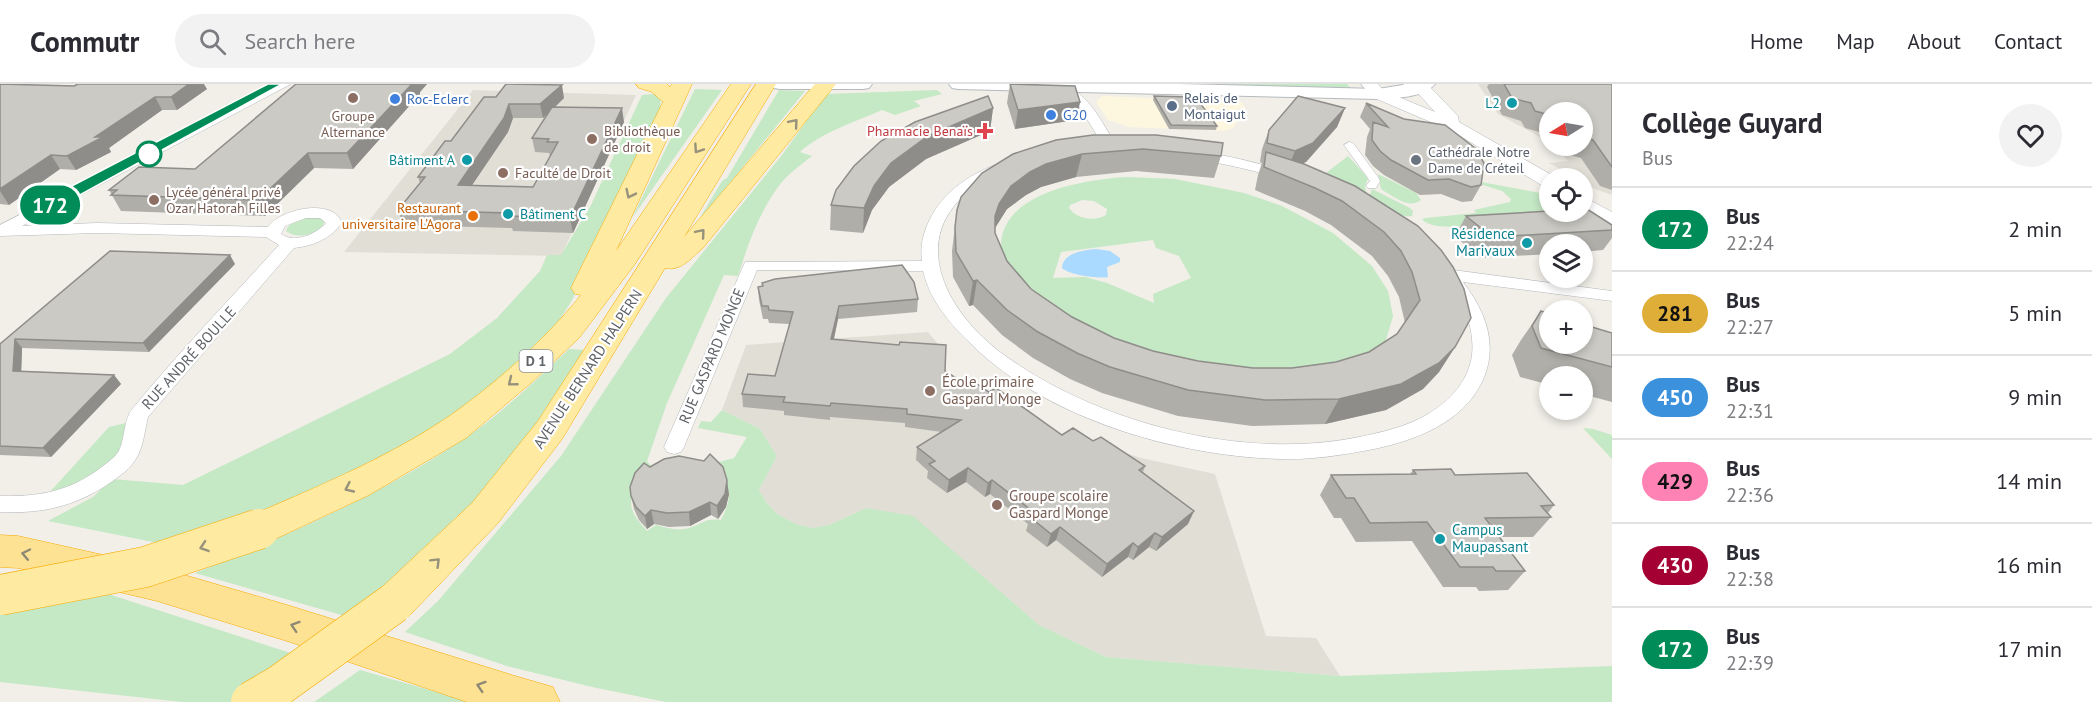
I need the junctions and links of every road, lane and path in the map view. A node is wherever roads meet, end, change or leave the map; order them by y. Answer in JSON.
{"nodes":[{"id":1,"x":270,"y":84,"type":"edge"},
{"id":2,"x":278,"y":84,"type":"edge"},
{"id":3,"x":285,"y":84,"type":"edge"},
{"id":4,"x":646,"y":84,"type":"edge"},
{"id":5,"x":780,"y":84,"type":"edge"},
{"id":6,"x":826,"y":84,"type":"edge"},
{"id":7,"x":863,"y":84,"type":"edge"},
{"id":8,"x":958,"y":84,"type":"edge"},
{"id":9,"x":1419,"y":85,"type":"edge"},
{"id":10,"x":1059,"y":86,"type":"junction"},
{"id":11,"x":1093,"y":87,"type":"junction"},
{"id":12,"x":1373,"y":89,"type":"edge"},
{"id":13,"x":748,"y":92,"type":"edge"},
{"id":14,"x":678,"y":93,"type":"edge"},
{"id":15,"x":1084,"y":104,"type":"junction"},
{"id":16,"x":201,"y":125,"type":"junction"},
{"id":17,"x":1458,"y":127,"type":"junction"},
{"id":18,"x":1349,"y":145,"type":"dead end"},
{"id":19,"x":1112,"y":149,"type":"junction"},
{"id":20,"x":1539,"y":175,"type":"edge"},
{"id":21,"x":1372,"y":186,"type":"dead end"},
{"id":22,"x":43,"y":208,"type":"junction"},
{"id":23,"x":1593,"y":209,"type":"edge"},
{"id":24,"x":1612,"y":220,"type":"edge"},
{"id":25,"x":97,"y":228,"type":"junction"},
{"id":26,"x":0,"y":231,"type":"edge"},
{"id":27,"x":272,"y":232,"type":"junction"},
{"id":28,"x":290,"y":243,"type":"junction"},
{"id":29,"x":930,"y":266,"type":"junction"},
{"id":30,"x":1450,"y":275,"type":"junction"},
{"id":31,"x":642,"y":286,"type":"junction"},
{"id":32,"x":1612,"y":296,"type":"edge"},
{"id":33,"x":568,"y":331,"type":"junction"},
{"id":34,"x":674,"y":447,"type":"dead end"},
{"id":35,"x":0,"y":504,"type":"edge"},
{"id":36,"x":0,"y":551,"type":"edge"},
{"id":37,"x":0,"y":595,"type":"edge"},
{"id":38,"x":251,"y":702,"type":"edge"},
{"id":39,"x":537,"y":702,"type":"edge"}],
"edges":[{"from":1,"to":16,"type":"street"},
{"from":2,"to":16,"type":"street"},
{"from":3,"to":16,"type":"street"},
{"from":4,"to":14,"type":"highway"},
{"from":5,"to":6,"type":"main road"},
{"from":6,"to":7,"type":"main road"},
{"from":31,"to":6,"type":"highway","one_way":true},
{"from":8,"to":10,"type":"main road"},
{"from":9,"to":12,"type":"main road"},
{"from":9,"to":17,"type":"street"},
{"from":10,"to":11,"type":"main road"},
{"from":10,"to":15,"type":"street"},
{"from":11,"to":12,"type":"main road"},
{"from":11,"to":15,"type":"street"},
{"from":12,"to":17,"type":"street"},
{"from":13,"to":31,"type":"highway","name":"AVENUE BERNARD HALPERN","number":"D 1"},
{"from":13,"to":33,"type":"highway","name":"AVENUE BERNARD HALPERN","number":"D 1","one_way":true},
{"from":14,"to":33,"type":"highway","one_way":true},
{"from":15,"to":19,"type":"street"},
{"from":16,"to":22,"type":"street"},
{"from":17,"to":20,"type":"street"},
{"from":18,"to":21,"type":"street"},
{"from":19,"to":29,"type":"street"},
{"from":19,"to":30,"type":"street"},
{"from":22,"to":25,"type":"street"},
{"from":22,"to":26,"type":"street"},
{"from":23,"to":24,"type":"street"},
{"from":25,"to":26,"type":"street"},
{"from":25,"to":27,"type":"street"},
{"from":27,"to":28,"type":"street"},
{"from":27,"to":28,"type":"street"},
{"from":28,"to":35,"type":"street","name":"RUE ANDRÉ BOULLE"},
{"from":29,"to":30,"type":"street"},
{"from":29,"to":34,"type":"street","name":"RUE GASPARD MONGE"},
{"from":30,"to":32,"type":"street"},
{"from":38,"to":31,"type":"highway","name":"AVENUE BERNARD HALPERN","number":"D 1","one_way":true,"bridge":true},
{"from":33,"to":37,"type":"highway","name":"AVENUE BERNARD HALPERN","number":"D 1","one_way":true,"bridge":true},
{"from":39,"to":36,"type":"highway","one_way":true}]}
